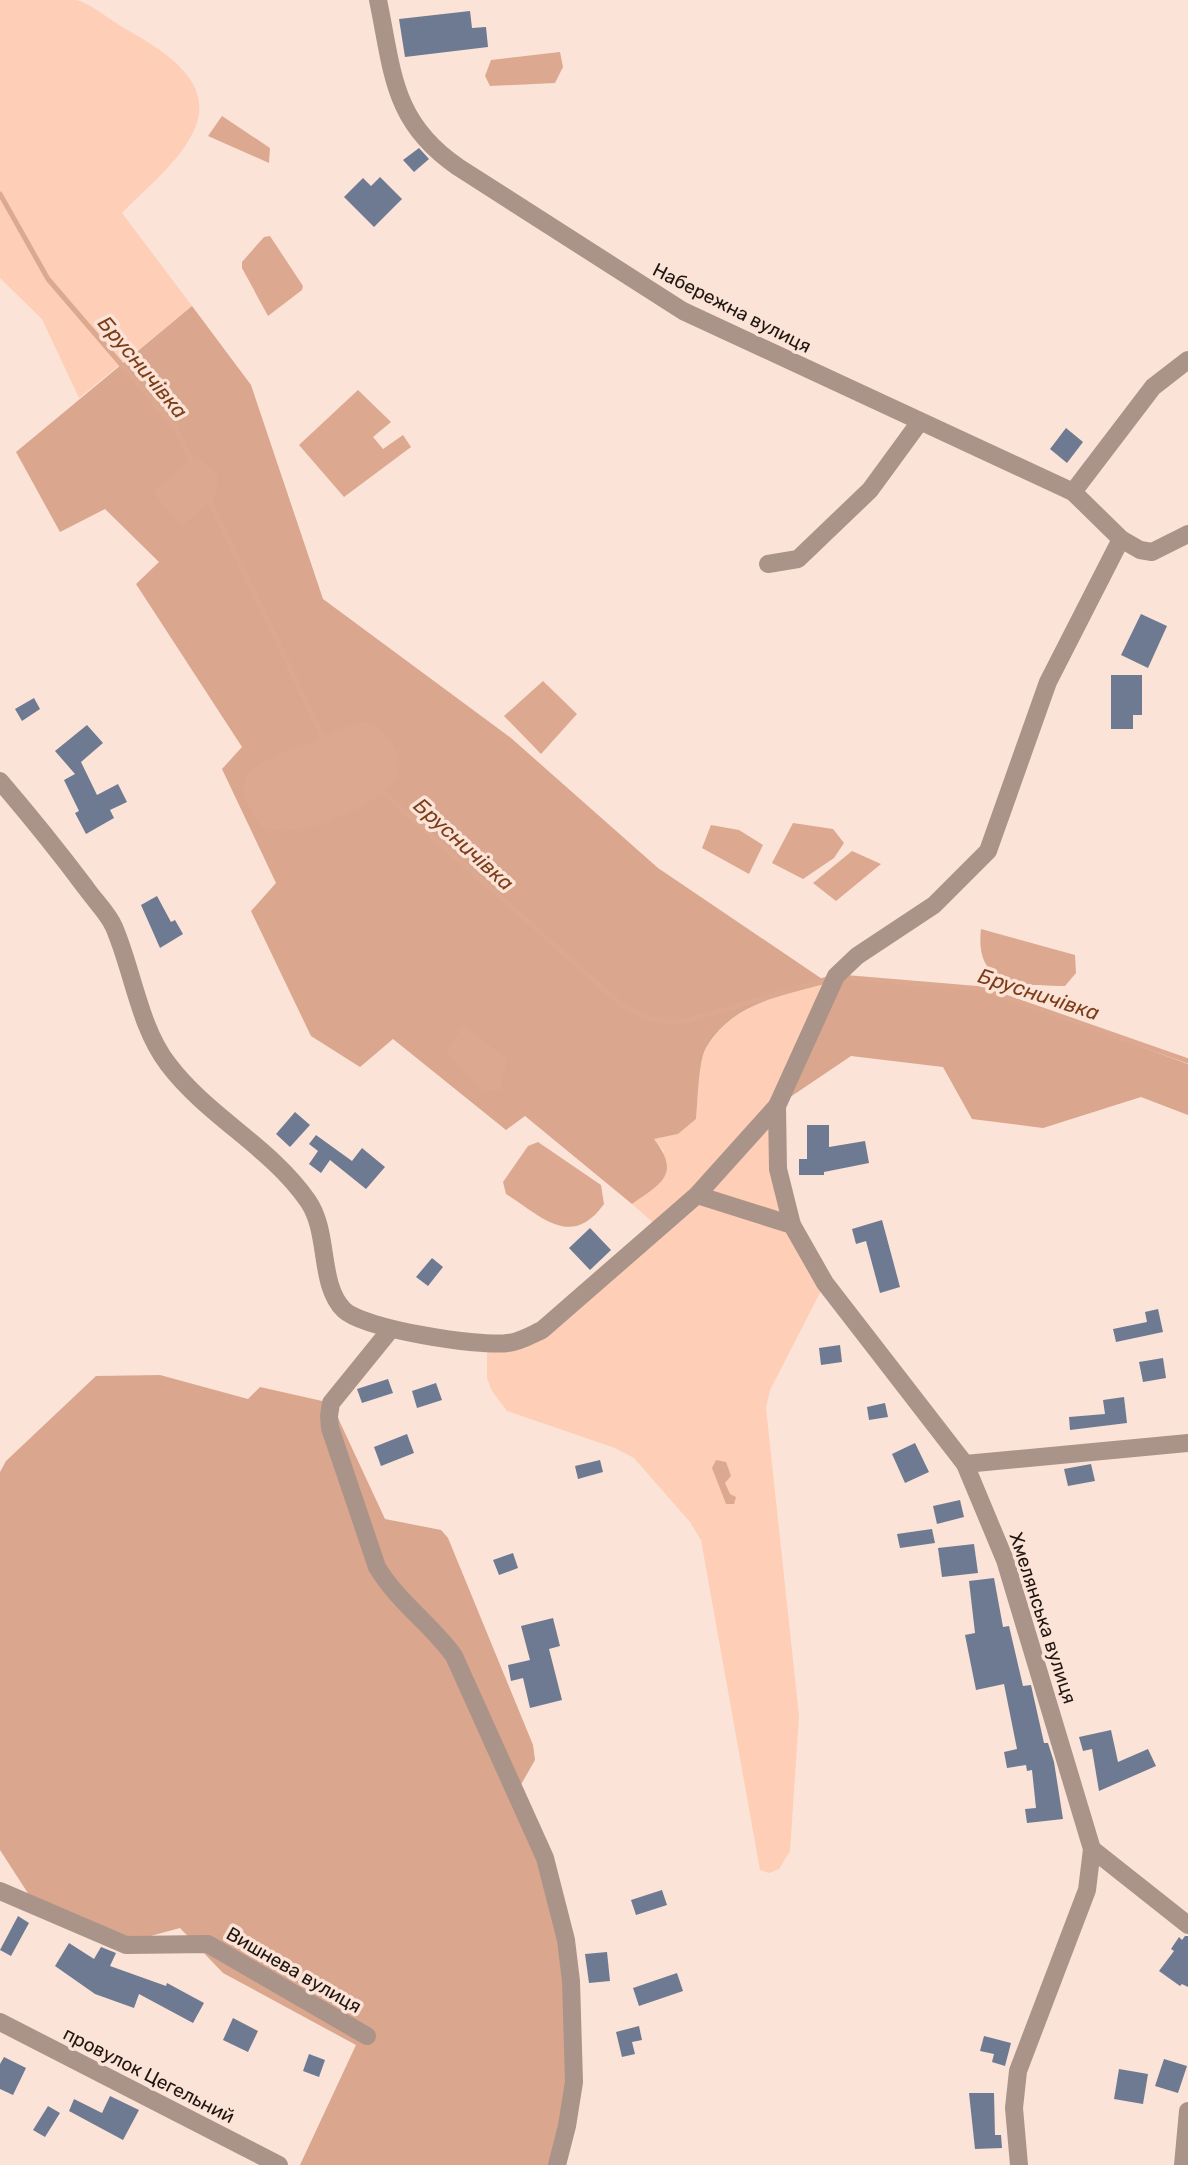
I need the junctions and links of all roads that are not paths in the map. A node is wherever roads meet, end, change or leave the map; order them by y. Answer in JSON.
{"nodes":[{"id":1,"x":378,"y":0,"type":"edge"},
{"id":2,"x":1188,"y":360,"type":"edge"},
{"id":3,"x":919,"y":423,"type":"junction"},
{"id":4,"x":1073,"y":492,"type":"junction"},
{"id":5,"x":1188,"y":534,"type":"edge"},
{"id":6,"x":1121,"y":539,"type":"junction"},
{"id":7,"x":768,"y":564,"type":"dead end"},
{"id":8,"x":0,"y":781,"type":"edge"},
{"id":9,"x":777,"y":1106,"type":"junction"},
{"id":10,"x":697,"y":1195,"type":"junction"},
{"id":11,"x":792,"y":1225,"type":"junction"},
{"id":12,"x":391,"y":1329,"type":"junction"},
{"id":13,"x":1188,"y":1443,"type":"edge"},
{"id":14,"x":965,"y":1464,"type":"junction"},
{"id":15,"x":1093,"y":1849,"type":"junction"},
{"id":16,"x":0,"y":1891,"type":"edge"},
{"id":17,"x":1188,"y":1925,"type":"edge"},
{"id":18,"x":0,"y":2022,"type":"edge"},
{"id":19,"x":367,"y":2036,"type":"dead end"},
{"id":20,"x":1188,"y":2111,"type":"edge"},
{"id":21,"x":279,"y":2165,"type":"edge"},
{"id":22,"x":557,"y":2165,"type":"edge"},
{"id":23,"x":1019,"y":2165,"type":"edge"},
{"id":24,"x":1183,"y":2165,"type":"edge"}],
"edges":[{"from":1,"to":3,"type":"street","name":"Набережна вулиця"},
{"from":2,"to":4,"type":"street"},
{"from":3,"to":4,"type":"street","name":"Набережна вулиця"},
{"from":3,"to":7,"type":"street"},
{"from":4,"to":6,"type":"street"},
{"from":5,"to":6,"type":"street"},
{"from":6,"to":9,"type":"street"},
{"from":8,"to":12,"type":"street"},
{"from":9,"to":10,"type":"street"},
{"from":9,"to":11,"type":"street","name":"Хмелянська вулиця"},
{"from":10,"to":11,"type":"street"},
{"from":10,"to":12,"type":"street"},
{"from":11,"to":14,"type":"street","name":"Хмелянська вулиця"},
{"from":12,"to":22,"type":"street"},
{"from":13,"to":14,"type":"street"},
{"from":14,"to":15,"type":"street","name":"Хмелянська вулиця"},
{"from":15,"to":17,"type":"street"},
{"from":15,"to":23,"type":"street","name":"Хмелянська вулиця"},
{"from":16,"to":19,"type":"street","name":"Вишнева вулиця"},
{"from":18,"to":21,"type":"street","name":"провулок Цегельний"},
{"from":20,"to":24,"type":"street"}]}
